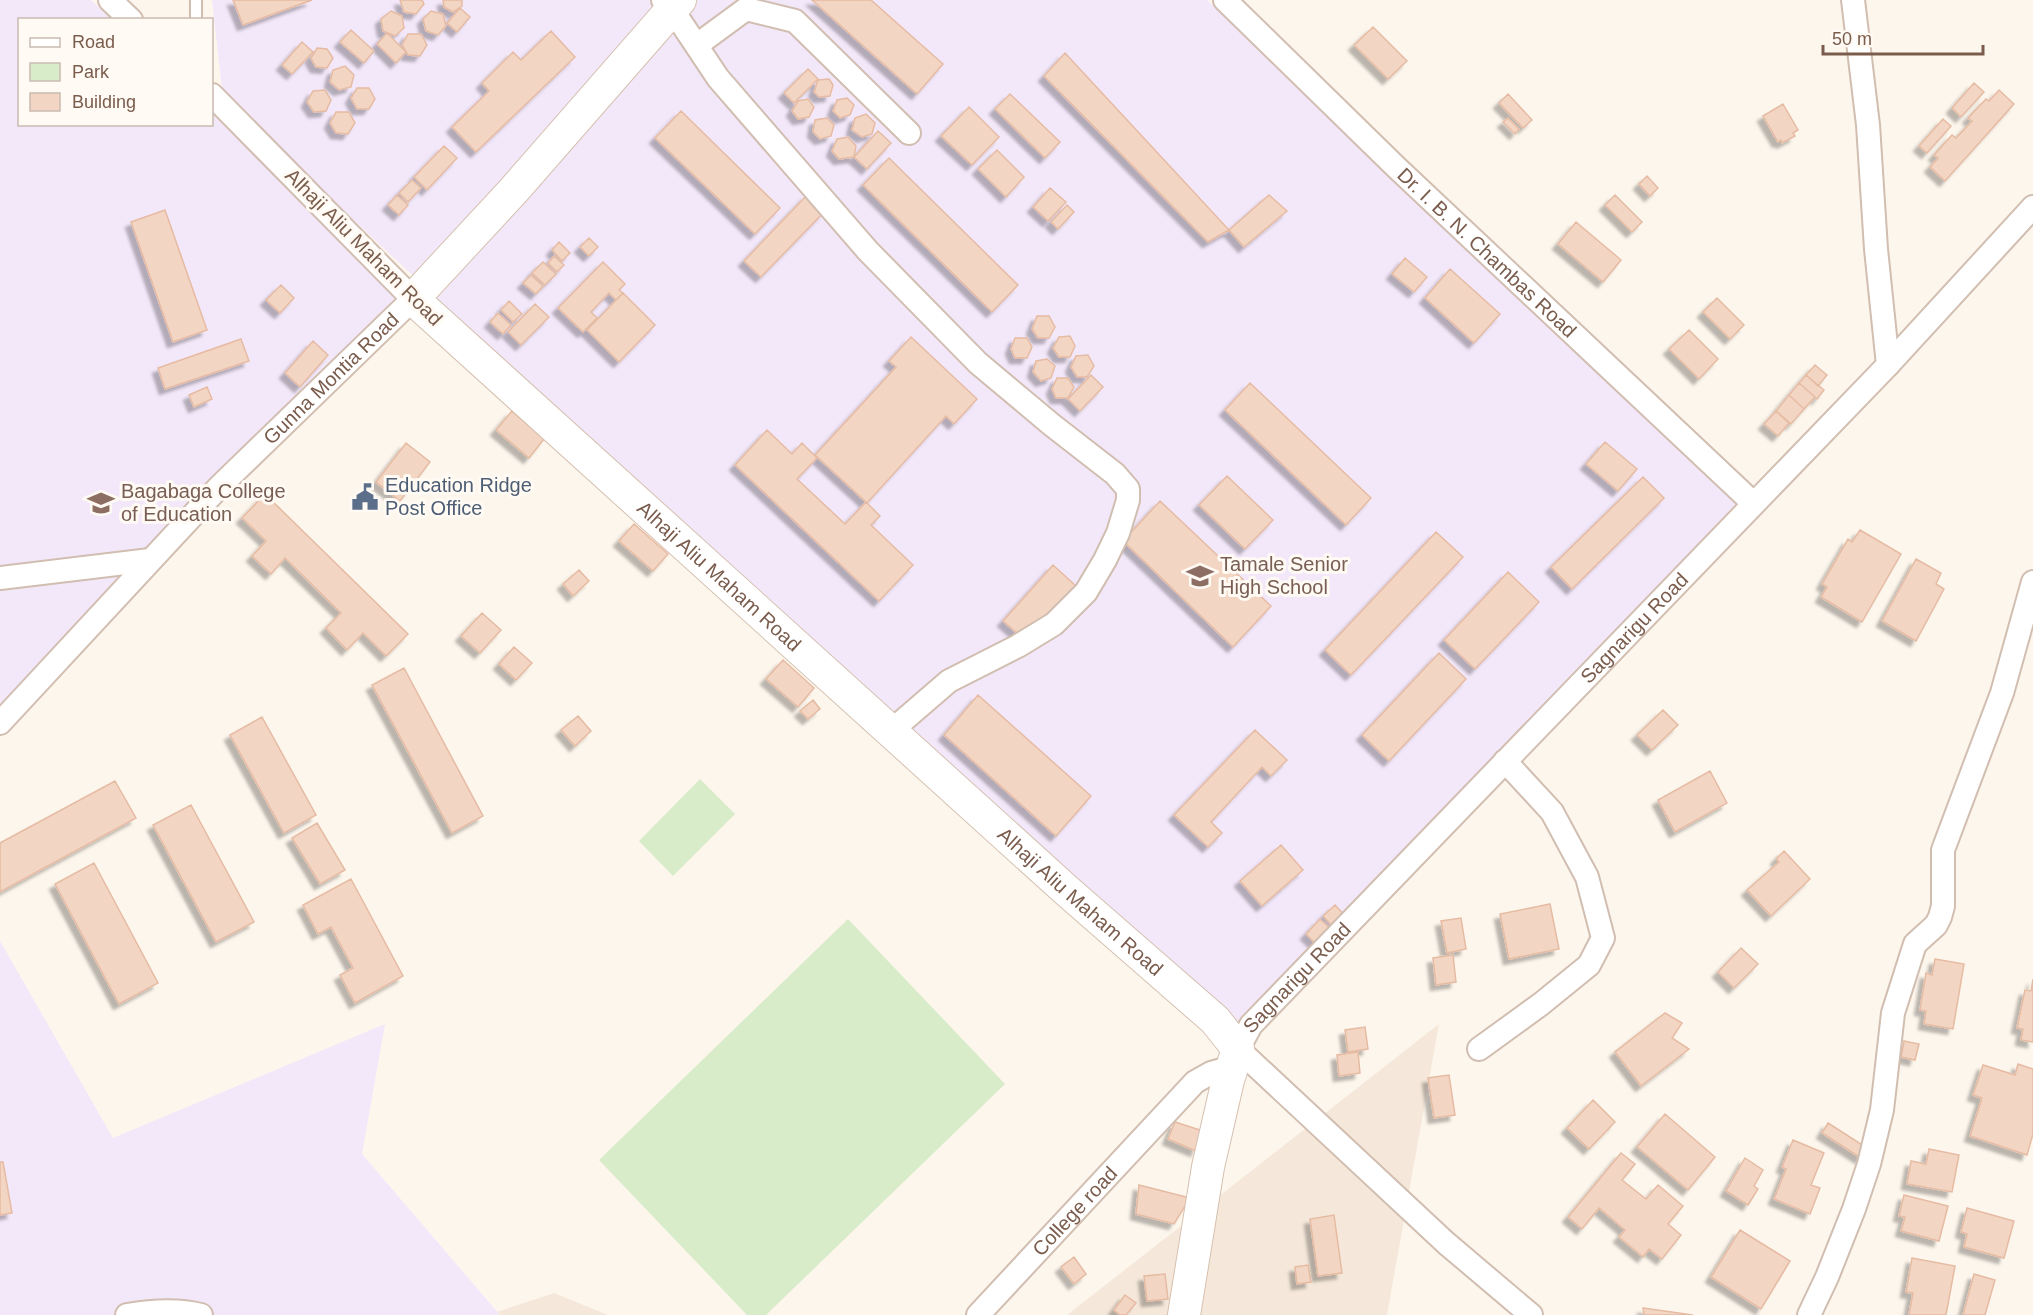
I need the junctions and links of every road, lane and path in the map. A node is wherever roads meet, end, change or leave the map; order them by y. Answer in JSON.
{"nodes":[{"id":1,"x":110,"y":0,"type":"edge"},
{"id":2,"x":196,"y":0,"type":"edge"},
{"id":3,"x":1225,"y":0,"type":"edge"},
{"id":4,"x":1853,"y":0,"type":"edge"},
{"id":5,"x":672,"y":3,"type":"edge"},
{"id":6,"x":129,"y":18,"type":"edge"},
{"id":7,"x":196,"y":18,"type":"edge"},
{"id":8,"x":697,"y":45,"type":"junction"},
{"id":9,"x":213,"y":96,"type":"edge"},
{"id":10,"x":909,"y":133,"type":"dead end"},
{"id":11,"x":2033,"y":207,"type":"edge"},
{"id":12,"x":413,"y":299,"type":"junction"},
{"id":13,"x":1888,"y":365,"type":"junction"},
{"id":14,"x":1753,"y":503,"type":"junction"},
{"id":15,"x":150,"y":560,"type":"junction"},
{"id":16,"x":0,"y":578,"type":"edge"},
{"id":17,"x":2033,"y":582,"type":"edge"},
{"id":18,"x":0,"y":723,"type":"edge"},
{"id":19,"x":891,"y":731,"type":"junction"},
{"id":20,"x":1505,"y":761,"type":"junction"},
{"id":21,"x":1479,"y":1049,"type":"dead end"},
{"id":22,"x":1235,"y":1058,"type":"junction"},
{"id":23,"x":127,"y":1315,"type":"edge"},
{"id":24,"x":201,"y":1315,"type":"edge"},
{"id":25,"x":978,"y":1315,"type":"edge"},
{"id":26,"x":1184,"y":1315,"type":"edge"},
{"id":27,"x":1531,"y":1315,"type":"edge"},
{"id":28,"x":1809,"y":1315,"type":"edge"}],
"edges":[{"from":1,"to":6,"type":"street"},
{"from":2,"to":7,"type":"lane"},
{"from":3,"to":14,"type":"street","name":"Dr. I. B. N. Chambas Road"},
{"from":4,"to":13,"type":"street"},
{"from":5,"to":8,"type":"street"},
{"from":5,"to":12,"type":"street","name":"Gunna Montia Road"},
{"from":8,"to":10,"type":"street"},
{"from":8,"to":19,"type":"street"},
{"from":9,"to":12,"type":"street","name":"Alhaji Aliu Maham Road"},
{"from":11,"to":13,"type":"street","name":"Sagnarigu Road"},
{"from":12,"to":15,"type":"street","name":"Gunna Montia Road"},
{"from":12,"to":19,"type":"street","name":"Alhaji Aliu Maham Road"},
{"from":13,"to":14,"type":"street","name":"Sagnarigu Road"},
{"from":14,"to":20,"type":"street","name":"Sagnarigu Road"},
{"from":15,"to":16,"type":"street"},
{"from":15,"to":18,"type":"street","name":"Gunna Montia Road"},
{"from":17,"to":28,"type":"street"},
{"from":19,"to":22,"type":"street","name":"Alhaji Aliu Maham Road"},
{"from":20,"to":21,"type":"street"},
{"from":20,"to":22,"type":"street","name":"Sagnarigu Road"},
{"from":22,"to":25,"type":"street","name":"College road"},
{"from":22,"to":26,"type":"street"},
{"from":22,"to":27,"type":"street"},
{"from":23,"to":24,"type":"street"}]}
